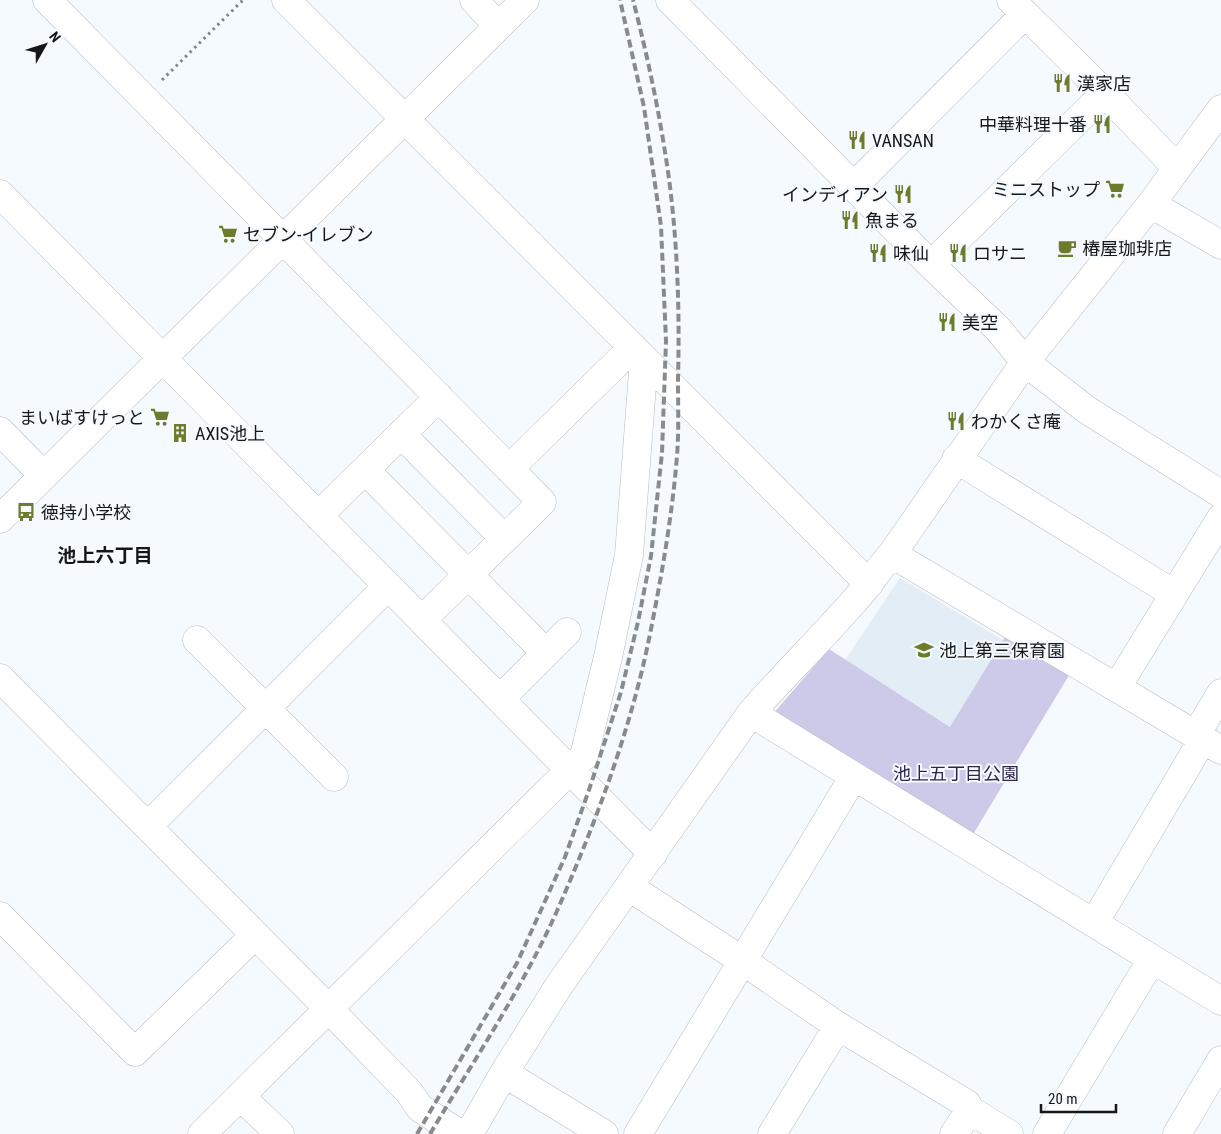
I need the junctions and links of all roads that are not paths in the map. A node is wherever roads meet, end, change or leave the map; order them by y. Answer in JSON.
{"nodes":[{"id":1,"x":47,"y":0,"type":"edge"},
{"id":2,"x":286,"y":0,"type":"edge"},
{"id":3,"x":474,"y":0,"type":"edge"},
{"id":4,"x":525,"y":0,"type":"edge"},
{"id":5,"x":670,"y":0,"type":"edge"},
{"id":6,"x":1018,"y":7,"type":"edge"},
{"id":7,"x":498,"y":26,"type":"junction"},
{"id":8,"x":1105,"y":93,"type":"junction"},
{"id":9,"x":1221,"y":109,"type":"edge"},
{"id":10,"x":404,"y":119,"type":"junction"},
{"id":11,"x":1177,"y":168,"type":"junction"},
{"id":12,"x":854,"y":186,"type":"junction"},
{"id":13,"x":0,"y":194,"type":"edge"},
{"id":14,"x":1151,"y":204,"type":"junction"},
{"id":15,"x":283,"y":238,"type":"junction"},
{"id":16,"x":1221,"y":245,"type":"edge"},
{"id":17,"x":931,"y":265,"type":"junction"},
{"id":18,"x":638,"y":353,"type":"junction"},
{"id":19,"x":162,"y":358,"type":"junction"},
{"id":20,"x":1025,"y":362,"type":"junction"},
{"id":21,"x":439,"y":397,"type":"junction"},
{"id":22,"x":0,"y":431,"type":"edge"},
{"id":23,"x":401,"y":434,"type":"junction"},
{"id":24,"x":956,"y":459,"type":"junction"},
{"id":25,"x":509,"y":469,"type":"junction"},
{"id":26,"x":365,"y":470,"type":"junction"},
{"id":27,"x":44,"y":476,"type":"junction"},
{"id":28,"x":1221,"y":494,"type":"edge"},
{"id":29,"x":318,"y":516,"type":"junction"},
{"id":30,"x":1221,"y":518,"type":"edge"},
{"id":31,"x":0,"y":519,"type":"edge"},
{"id":32,"x":504,"y":538,"type":"junction"},
{"id":33,"x":892,"y":554,"type":"junction"},
{"id":34,"x":468,"y":573,"type":"junction"},
{"id":35,"x":869,"y":584,"type":"junction"},
{"id":36,"x":388,"y":586,"type":"junction"},
{"id":37,"x":1174,"y":594,"type":"junction"},
{"id":38,"x":422,"y":620,"type":"junction"},
{"id":39,"x":567,"y":632,"type":"dead end"},
{"id":40,"x":197,"y":640,"type":"dead end"},
{"id":41,"x":546,"y":653,"type":"junction"},
{"id":42,"x":0,"y":678,"type":"edge"},
{"id":43,"x":1117,"y":687,"type":"junction"},
{"id":44,"x":1221,"y":693,"type":"edge"},
{"id":45,"x":500,"y":699,"type":"junction"},
{"id":46,"x":266,"y":708,"type":"junction"},
{"id":47,"x":751,"y":714,"type":"junction"},
{"id":48,"x":1207,"y":741,"type":"edge"},
{"id":49,"x":571,"y":770,"type":"junction"},
{"id":50,"x":854,"y":776,"type":"junction"},
{"id":51,"x":334,"y":777,"type":"dead end"},
{"id":52,"x":148,"y":826,"type":"junction"},
{"id":53,"x":653,"y":854,"type":"junction"},
{"id":54,"x":629,"y":887,"type":"junction"},
{"id":55,"x":0,"y":916,"type":"edge"},
{"id":56,"x":1094,"y":923,"type":"junction"},
{"id":57,"x":255,"y":935,"type":"junction"},
{"id":58,"x":1152,"y":959,"type":"junction"},
{"id":59,"x":743,"y":961,"type":"junction"},
{"id":60,"x":1221,"y":1001,"type":"edge"},
{"id":61,"x":328,"y":1008,"type":"junction"},
{"id":62,"x":838,"y":1026,"type":"junction"},
{"id":63,"x":1221,"y":1060,"type":"edge"},
{"id":64,"x":504,"y":1073,"type":"junction"},
{"id":65,"x":240,"y":1096,"type":"junction"},
{"id":66,"x":970,"y":1110,"type":"junction"},
{"id":67,"x":202,"y":1134,"type":"edge"},
{"id":68,"x":280,"y":1134,"type":"edge"},
{"id":69,"x":460,"y":1134,"type":"edge"},
{"id":70,"x":469,"y":1134,"type":"edge"},
{"id":71,"x":604,"y":1134,"type":"edge"},
{"id":72,"x":638,"y":1134,"type":"edge"},
{"id":73,"x":772,"y":1134,"type":"edge"},
{"id":74,"x":954,"y":1134,"type":"edge"},
{"id":75,"x":1010,"y":1134,"type":"edge"},
{"id":76,"x":1047,"y":1134,"type":"edge"},
{"id":77,"x":1177,"y":1134,"type":"edge"}],
"edges":[{"from":1,"to":15,"type":"street"},
{"from":2,"to":10,"type":"street"},
{"from":3,"to":7,"type":"street"},
{"from":4,"to":7,"type":"street"},
{"from":5,"to":12,"type":"street"},
{"from":6,"to":8,"type":"street"},
{"from":6,"to":12,"type":"street"},
{"from":7,"to":10,"type":"street"},
{"from":8,"to":11,"type":"street"},
{"from":8,"to":17,"type":"street"},
{"from":9,"to":11,"type":"street"},
{"from":10,"to":15,"type":"street"},
{"from":10,"to":18,"type":"street"},
{"from":11,"to":14,"type":"street"},
{"from":12,"to":17,"type":"street"},
{"from":13,"to":19,"type":"street"},
{"from":14,"to":16,"type":"street"},
{"from":14,"to":20,"type":"street"},
{"from":15,"to":19,"type":"street"},
{"from":15,"to":21,"type":"street"},
{"from":17,"to":20,"type":"street"},
{"from":18,"to":25,"type":"street"},
{"from":18,"to":35,"type":"street"},
{"from":18,"to":49,"type":"street"},
{"from":19,"to":27,"type":"street"},
{"from":19,"to":29,"type":"street"},
{"from":20,"to":24,"type":"street"},
{"from":20,"to":28,"type":"street"},
{"from":21,"to":23,"type":"street"},
{"from":21,"to":25,"type":"street"},
{"from":22,"to":27,"type":"street"},
{"from":23,"to":26,"type":"street"},
{"from":23,"to":32,"type":"street"},
{"from":24,"to":33,"type":"street"},
{"from":24,"to":37,"type":"street"},
{"from":25,"to":32,"type":"street"},
{"from":26,"to":29,"type":"street"},
{"from":26,"to":34,"type":"street"},
{"from":27,"to":31,"type":"street"},
{"from":29,"to":36,"type":"street"},
{"from":30,"to":37,"type":"street"},
{"from":32,"to":34,"type":"street"},
{"from":33,"to":35,"type":"street"},
{"from":33,"to":43,"type":"street"},
{"from":34,"to":38,"type":"street"},
{"from":34,"to":41,"type":"street"},
{"from":35,"to":47,"type":"street"},
{"from":36,"to":38,"type":"street"},
{"from":36,"to":46,"type":"street"},
{"from":37,"to":43,"type":"street"},
{"from":38,"to":45,"type":"street"},
{"from":39,"to":41,"type":"street"},
{"from":40,"to":46,"type":"street"},
{"from":41,"to":45,"type":"street"},
{"from":42,"to":52,"type":"street"},
{"from":43,"to":48,"type":"street"},
{"from":44,"to":48,"type":"street"},
{"from":45,"to":49,"type":"street"},
{"from":46,"to":51,"type":"street"},
{"from":46,"to":52,"type":"street"},
{"from":47,"to":50,"type":"street"},
{"from":47,"to":53,"type":"street"},
{"from":48,"to":56,"type":"street"},
{"from":49,"to":53,"type":"street"},
{"from":49,"to":61,"type":"street"},
{"from":50,"to":56,"type":"street"},
{"from":50,"to":59,"type":"street"},
{"from":52,"to":57,"type":"street"},
{"from":53,"to":54,"type":"street"},
{"from":54,"to":59,"type":"street"},
{"from":54,"to":64,"type":"street"},
{"from":55,"to":57,"type":"street"},
{"from":56,"to":58,"type":"street"},
{"from":57,"to":61,"type":"street"},
{"from":58,"to":60,"type":"street"},
{"from":58,"to":76,"type":"street"},
{"from":59,"to":62,"type":"street"},
{"from":59,"to":72,"type":"street"},
{"from":61,"to":65,"type":"street"},
{"from":61,"to":69,"type":"street"},
{"from":62,"to":66,"type":"street"},
{"from":62,"to":73,"type":"street"},
{"from":63,"to":77,"type":"street"},
{"from":64,"to":70,"type":"street"},
{"from":64,"to":71,"type":"street"},
{"from":65,"to":67,"type":"street"},
{"from":65,"to":68,"type":"street"},
{"from":66,"to":74,"type":"street"},
{"from":66,"to":75,"type":"street"}]}
